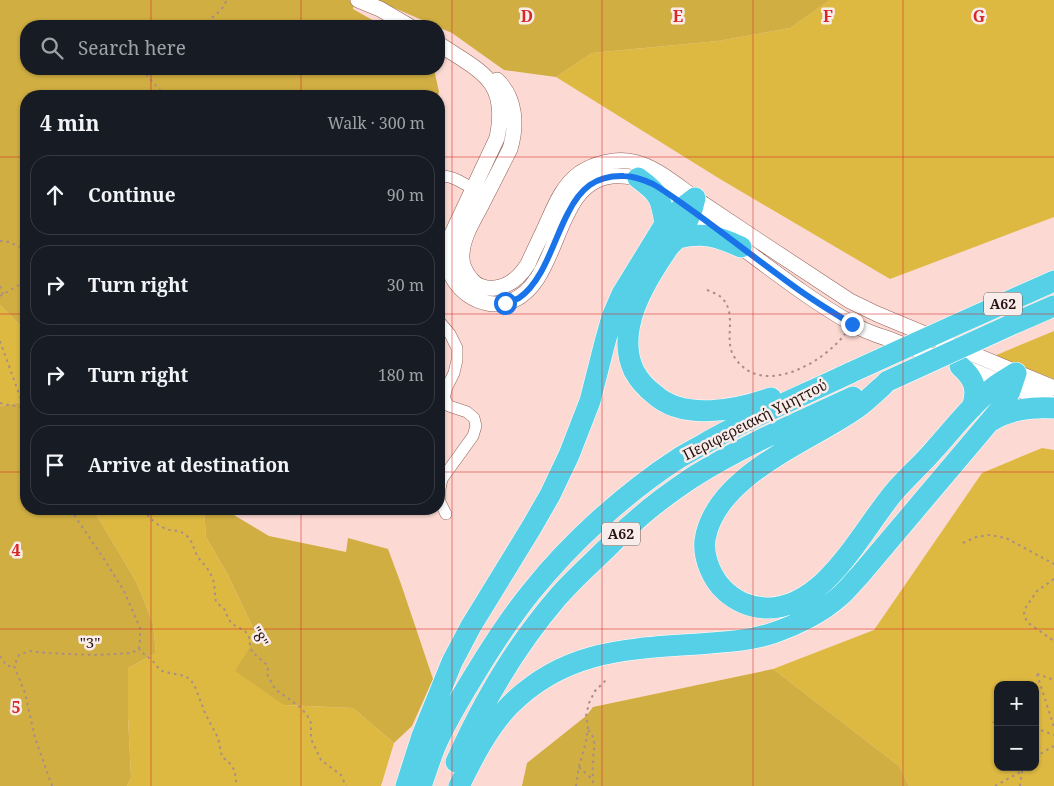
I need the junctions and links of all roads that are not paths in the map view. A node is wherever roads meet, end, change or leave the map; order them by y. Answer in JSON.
{"nodes":[{"id":1,"x":358,"y":0,"type":"edge"},
{"id":2,"x":398,"y":20,"type":"edge"},
{"id":3,"x":445,"y":48,"type":"edge"},
{"id":4,"x":445,"y":177,"type":"edge"},
{"id":5,"x":638,"y":178,"type":"junction"},
{"id":6,"x":479,"y":193,"type":"junction"},
{"id":7,"x":691,"y":205,"type":"junction"},
{"id":8,"x":671,"y":231,"type":"junction"},
{"id":9,"x":741,"y":247,"type":"junction"},
{"id":10,"x":1054,"y":281,"type":"edge"},
{"id":11,"x":1054,"y":306,"type":"edge"},
{"id":12,"x":445,"y":328,"type":"edge"},
{"id":13,"x":960,"y":366,"type":"junction"},
{"id":14,"x":852,"y":372,"type":"junction"},
{"id":15,"x":888,"y":381,"type":"junction"},
{"id":16,"x":1009,"y":381,"type":"junction"},
{"id":17,"x":1054,"y":388,"type":"edge"},
{"id":18,"x":445,"y":394,"type":"edge"},
{"id":19,"x":445,"y":400,"type":"edge"},
{"id":20,"x":1054,"y":406,"type":"edge"},
{"id":21,"x":972,"y":408,"type":"junction"},
{"id":22,"x":989,"y":423,"type":"junction"},
{"id":23,"x":445,"y":475,"type":"edge"},
{"id":24,"x":406,"y":786,"type":"edge"},
{"id":25,"x":421,"y":786,"type":"edge"},
{"id":26,"x":448,"y":786,"type":"edge"},
{"id":27,"x":459,"y":786,"type":"edge"}],
"edges":[{"from":1,"to":2,"type":"street"},
{"from":3,"to":6,"type":"street"},
{"from":4,"to":6,"type":"street"},
{"from":5,"to":6,"type":"street"},
{"from":5,"to":7,"type":"street"},
{"from":5,"to":8,"type":"highway"},
{"from":6,"to":7,"type":"street"},
{"from":7,"to":8,"type":"highway"},
{"from":7,"to":9,"type":"street"},
{"from":7,"to":16,"type":"street"},
{"from":8,"to":9,"type":"highway"},
{"from":8,"to":14,"type":"highway"},
{"from":8,"to":24,"type":"highway"},
{"from":9,"to":13,"type":"street"},
{"from":10,"to":14,"type":"highway","name":"Περιφερειακή Υμηττού","number":"Α62","bridge":true},
{"from":11,"to":15,"type":"highway","name":"Περιφερειακή Υμηττού","number":"Α62","bridge":true},
{"from":12,"to":18,"type":"street"},
{"from":13,"to":16,"type":"street"},
{"from":13,"to":21,"type":"highway"},
{"from":14,"to":25,"type":"highway","name":"Περιφερειακή Υμηττού","number":"Α62"},
{"from":15,"to":21,"type":"highway"},
{"from":15,"to":26,"type":"highway","name":"Περιφερειακή Υμηττού","number":"Α62"},
{"from":16,"to":17,"type":"street"},
{"from":16,"to":20,"type":"street"},
{"from":16,"to":21,"type":"highway"},
{"from":16,"to":22,"type":"highway"},
{"from":19,"to":23,"type":"street"},
{"from":20,"to":22,"type":"highway"},
{"from":22,"to":27,"type":"highway"}]}
